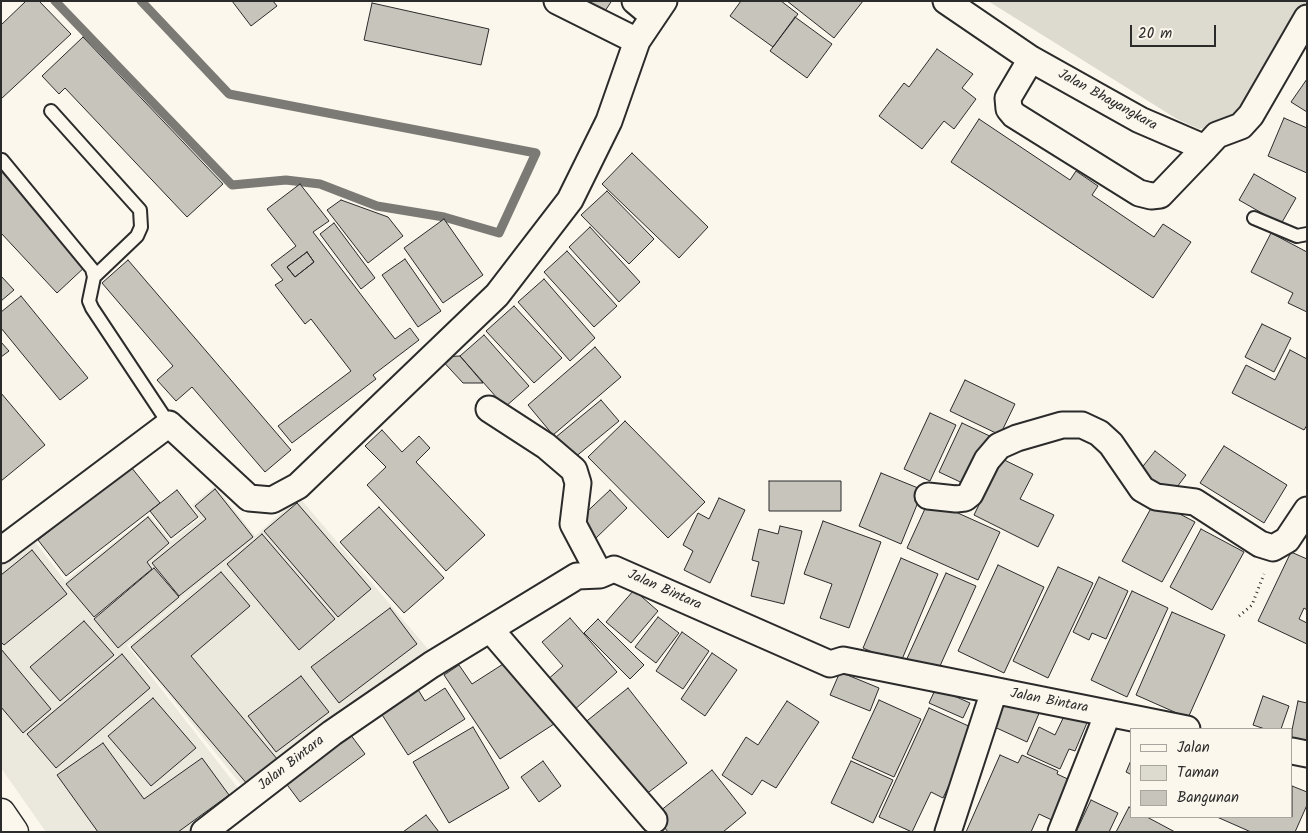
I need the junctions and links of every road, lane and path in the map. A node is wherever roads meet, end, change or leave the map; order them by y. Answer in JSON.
{"nodes":[{"id":1,"x":557,"y":1,"type":"edge"},
{"id":2,"x":946,"y":1,"type":"edge"},
{"id":3,"x":651,"y":6,"type":"edge"},
{"id":4,"x":1307,"y":18,"type":"edge"},
{"id":5,"x":637,"y":41,"type":"junction"},
{"id":6,"x":1031,"y":59,"type":"junction"},
{"id":7,"x":51,"y":111,"type":"dead end"},
{"id":8,"x":1204,"y":148,"type":"junction"},
{"id":9,"x":2,"y":160,"type":"dead end"},
{"id":10,"x":1254,"y":218,"type":"dead end"},
{"id":11,"x":1307,"y":234,"type":"edge"},
{"id":12,"x":94,"y":277,"type":"junction"},
{"id":13,"x":489,"y":409,"type":"dead end"},
{"id":14,"x":169,"y":424,"type":"junction"},
{"id":15,"x":928,"y":496,"type":"dead end"},
{"id":16,"x":1303,"y":524,"type":"edge"},
{"id":17,"x":1273,"y":548,"type":"junction"},
{"id":18,"x":1,"y":550,"type":"edge"},
{"id":19,"x":600,"y":575,"type":"junction"},
{"id":20,"x":1239,"y":616,"type":"dead end"},
{"id":21,"x":490,"y":629,"type":"junction"},
{"id":22,"x":994,"y":692,"type":"junction"},
{"id":23,"x":1108,"y":713,"type":"junction"},
{"id":24,"x":1182,"y":728,"type":"edge"},
{"id":25,"x":1293,"y":751,"type":"edge"},
{"id":26,"x":1307,"y":754,"type":"edge"},
{"id":27,"x":1,"y":813,"type":"edge"},
{"id":28,"x":654,"y":820,"type":"dead end"},
{"id":29,"x":14,"y":832,"type":"edge"},
{"id":30,"x":204,"y":832,"type":"edge"},
{"id":31,"x":948,"y":832,"type":"edge"},
{"id":32,"x":1061,"y":832,"type":"edge"}],
"edges":[{"from":1,"to":5,"type":"street"},
{"from":2,"to":6,"type":"street","name":"Jalan Bhayangkara"},
{"from":3,"to":5,"type":"street"},
{"from":4,"to":8,"type":"street"},
{"from":5,"to":14,"type":"street"},
{"from":6,"to":8,"type":"street","name":"Jalan Bhayangkara"},
{"from":6,"to":8,"type":"street"},
{"from":7,"to":12,"type":"lane"},
{"from":9,"to":12,"type":"lane"},
{"from":10,"to":11,"type":"lane"},
{"from":12,"to":14,"type":"lane"},
{"from":13,"to":19,"type":"street"},
{"from":14,"to":18,"type":"street"},
{"from":15,"to":17,"type":"street"},
{"from":16,"to":17,"type":"street"},
{"from":17,"to":20,"type":"path"},
{"from":19,"to":21,"type":"street","name":"Jalan Bintara"},
{"from":19,"to":22,"type":"street","name":"Jalan Bintara"},
{"from":21,"to":28,"type":"street"},
{"from":21,"to":30,"type":"street","name":"Jalan Bintara"},
{"from":22,"to":23,"type":"street","name":"Jalan Bintara"},
{"from":22,"to":31,"type":"street"},
{"from":23,"to":24,"type":"street","name":"Jalan Bintara"},
{"from":23,"to":32,"type":"street"},
{"from":25,"to":26,"type":"street"},
{"from":27,"to":29,"type":"main road"}]}
